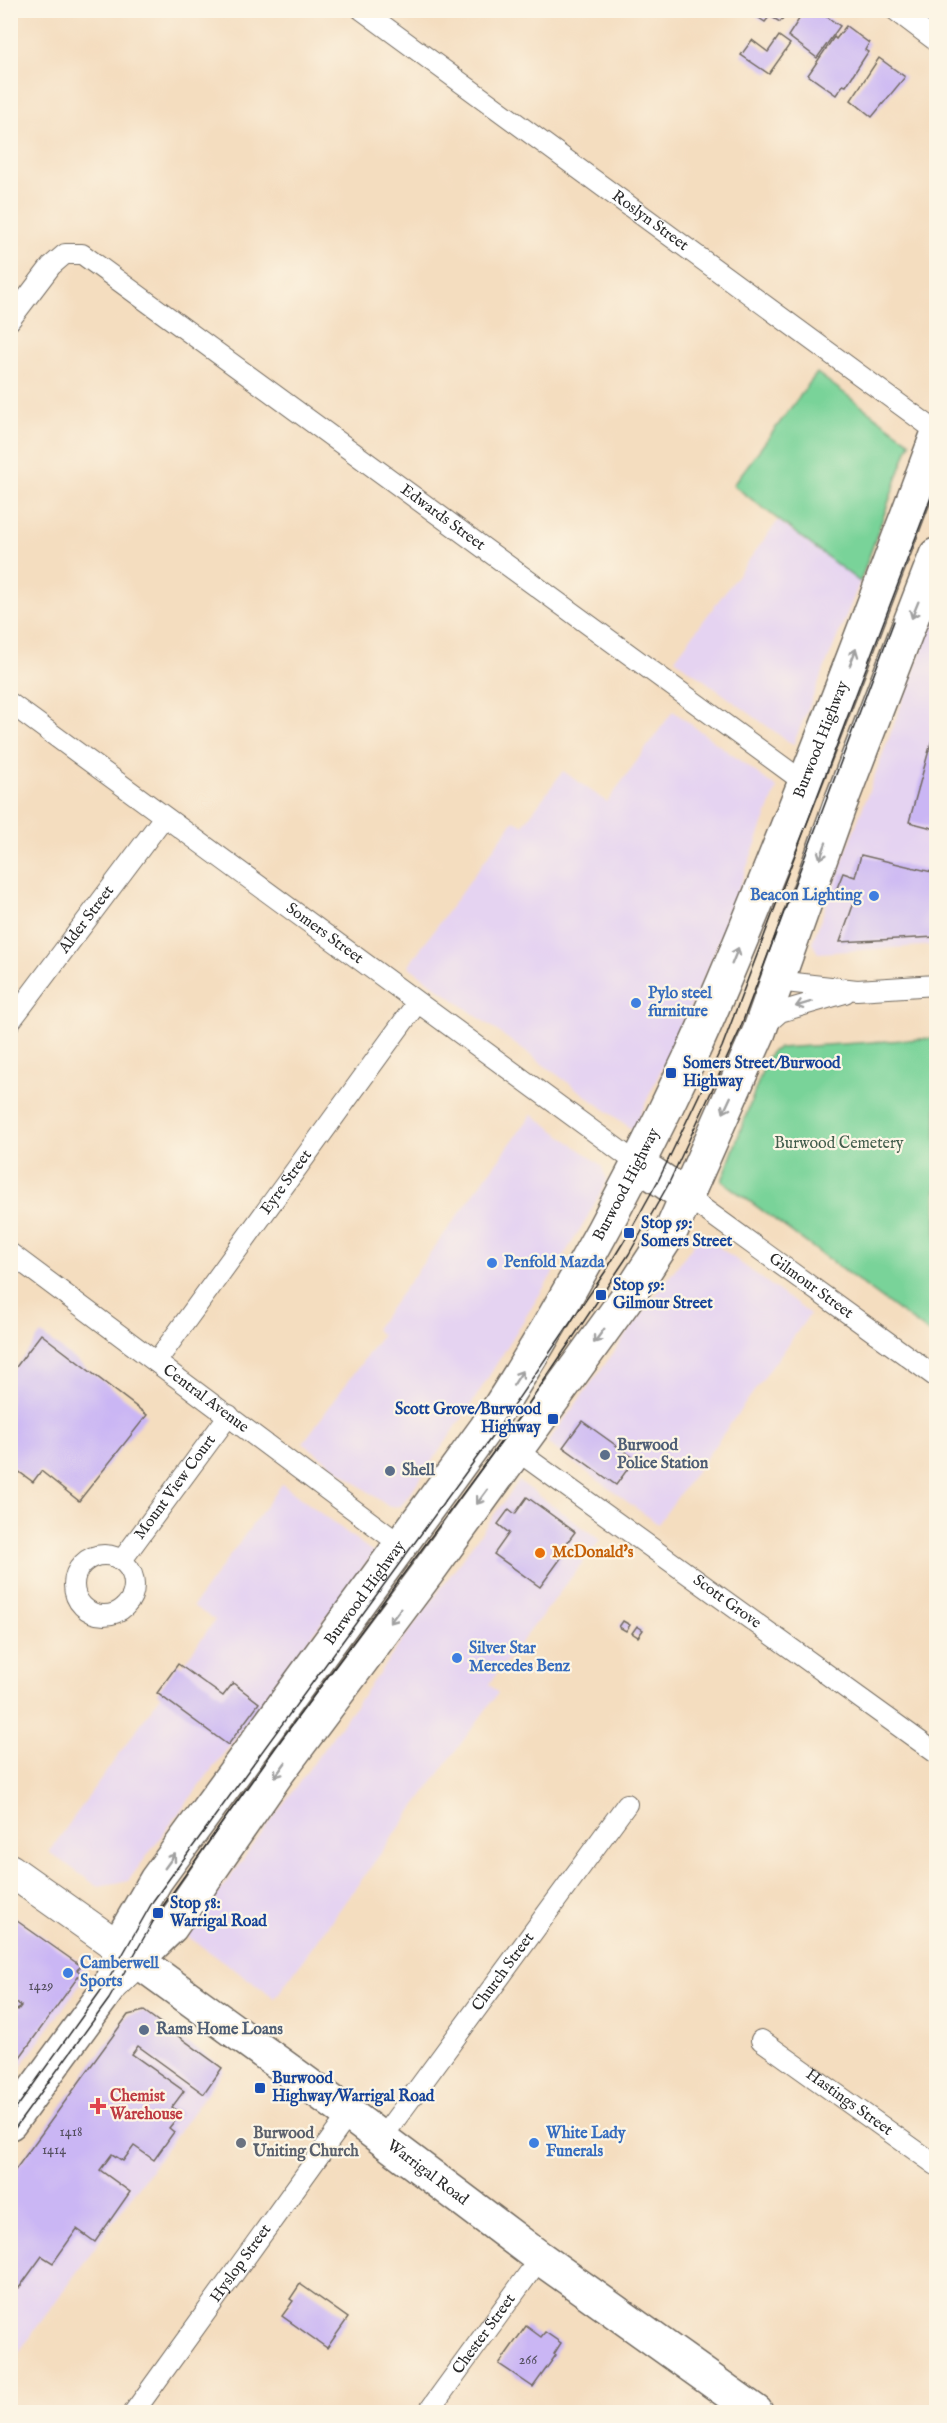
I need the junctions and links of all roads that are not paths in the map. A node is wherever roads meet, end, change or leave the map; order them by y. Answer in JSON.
{"nodes":[{"id":1,"x":362,"y":10,"type":"edge"},
{"id":2,"x":895,"y":10,"type":"edge"},
{"id":3,"x":936,"y":41,"type":"edge"},
{"id":4,"x":10,"y":320,"type":"edge"},
{"id":5,"x":936,"y":431,"type":"edge"},
{"id":6,"x":936,"y":438,"type":"edge"},
{"id":7,"x":936,"y":555,"type":"edge"},
{"id":8,"x":12,"y":707,"type":"edge"},
{"id":9,"x":805,"y":783,"type":"junction"},
{"id":10,"x":839,"y":807,"type":"junction"},
{"id":11,"x":164,"y":817,"type":"junction"},
{"id":12,"x":777,"y":981,"type":"junction"},
{"id":13,"x":936,"y":985,"type":"edge"},
{"id":14,"x":856,"y":990,"type":"junction"},
{"id":15,"x":417,"y":1003,"type":"junction"},
{"id":16,"x":10,"y":1023,"type":"edge"},
{"id":17,"x":759,"y":1032,"type":"junction"},
{"id":18,"x":695,"y":1048,"type":"junction"},
{"id":19,"x":638,"y":1164,"type":"junction"},
{"id":20,"x":686,"y":1196,"type":"junction"},
{"id":21,"x":10,"y":1253,"type":"edge"},
{"id":22,"x":156,"y":1362,"type":"junction"},
{"id":23,"x":936,"y":1377,"type":"edge"},
{"id":24,"x":229,"y":1415,"type":"junction"},
{"id":25,"x":486,"y":1428,"type":"junction"},
{"id":26,"x":516,"y":1450,"type":"junction"},
{"id":27,"x":401,"y":1545,"type":"junction"},
{"id":28,"x":122,"y":1560,"type":"dead end"},
{"id":29,"x":430,"y":1569,"type":"junction"},
{"id":30,"x":936,"y":1753,"type":"edge"},
{"id":31,"x":627,"y":1804,"type":"dead end"},
{"id":32,"x":10,"y":1870,"type":"edge"},
{"id":33,"x":128,"y":1953,"type":"junction"},
{"id":34,"x":761,"y":2040,"type":"dead end"},
{"id":35,"x":349,"y":2115,"type":"junction"},
{"id":36,"x":10,"y":2123,"type":"edge"},
{"id":37,"x":381,"y":2139,"type":"junction"},
{"id":38,"x":936,"y":2164,"type":"edge"},
{"id":39,"x":540,"y":2258,"type":"junction"},
{"id":40,"x":134,"y":2412,"type":"edge"},
{"id":41,"x":428,"y":2412,"type":"edge"},
{"id":42,"x":756,"y":2412,"type":"edge"}],
"edges":[{"from":1,"to":5,"type":"street","name":"Roslyn Street"},
{"from":2,"to":3,"type":"street"},
{"from":4,"to":9,"type":"street","name":"Edwards Street"},
{"from":9,"to":6,"type":"highway","name":"Burwood Highway","one_way":true},
{"from":7,"to":10,"type":"highway","one_way":true},
{"from":8,"to":11,"type":"street","name":"Somers Street"},
{"from":9,"to":10,"type":"highway"},
{"from":18,"to":9,"type":"highway","name":"Burwood Highway","one_way":true},
{"from":10,"to":12,"type":"highway","one_way":true},
{"from":11,"to":15,"type":"street","name":"Somers Street"},
{"from":11,"to":16,"type":"street","name":"Alder Street"},
{"from":12,"to":14,"type":"street"},
{"from":12,"to":17,"type":"highway"},
{"from":12,"to":18,"type":"highway"},
{"from":13,"to":14,"type":"street"},
{"from":14,"to":17,"type":"street","one_way":true},
{"from":15,"to":19,"type":"street","name":"Somers Street"},
{"from":15,"to":22,"type":"street","name":"Eyre Street"},
{"from":17,"to":20,"type":"highway","one_way":true},
{"from":18,"to":19,"type":"highway","name":"Burwood Highway"},
{"from":19,"to":20,"type":"highway"},
{"from":25,"to":19,"type":"highway","name":"Burwood Highway","one_way":true},
{"from":20,"to":23,"type":"street","name":"Gilmour Street"},
{"from":20,"to":26,"type":"highway","one_way":true},
{"from":21,"to":22,"type":"street","name":"Central Avenue"},
{"from":22,"to":24,"type":"street","name":"Central Avenue"},
{"from":24,"to":27,"type":"street","name":"Central Avenue"},
{"from":24,"to":28,"type":"street","name":"Mount View Court"},
{"from":25,"to":26,"type":"highway"},
{"from":25,"to":27,"type":"highway","name":"Burwood Highway"},
{"from":26,"to":29,"type":"highway","one_way":true},
{"from":26,"to":30,"type":"street","name":"Scott Grove"},
{"from":27,"to":29,"type":"highway"},
{"from":33,"to":27,"type":"highway","name":"Burwood Highway","one_way":true},
{"from":29,"to":33,"type":"highway","one_way":true},
{"from":31,"to":37,"type":"street","name":"Church Street"},
{"from":32,"to":33,"type":"main road","name":"Warrigal Road"},
{"from":33,"to":35,"type":"highway","name":"Warrigal Road"},
{"from":33,"to":36,"type":"highway","name":"Burwood Highway"},
{"from":34,"to":38,"type":"street","name":"Hastings Street"},
{"from":35,"to":37,"type":"highway","name":"Warrigal Road"},
{"from":35,"to":40,"type":"street","name":"Hyslop Street"},
{"from":37,"to":39,"type":"highway","name":"Warrigal Road"},
{"from":39,"to":41,"type":"street","name":"Chester Street"},
{"from":39,"to":42,"type":"highway","name":"Warrigal Road"}]}
